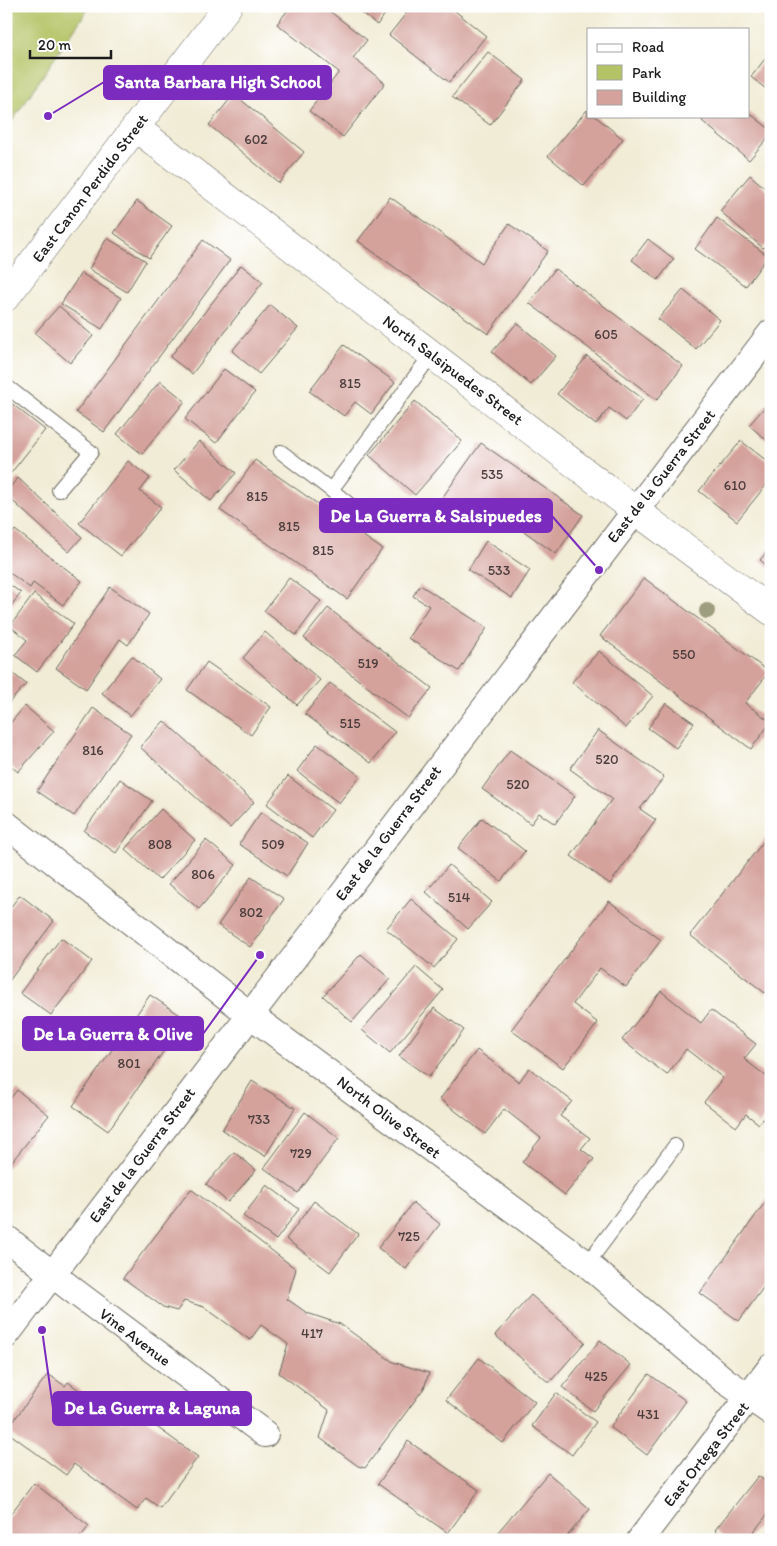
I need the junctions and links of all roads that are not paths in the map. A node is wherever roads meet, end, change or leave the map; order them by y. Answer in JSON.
{"nodes":[{"id":1,"x":228,"y":6,"type":"edge"},
{"id":2,"x":136,"y":128,"type":"junction"},
{"id":3,"x":6,"y":297,"type":"edge"},
{"id":4,"x":771,"y":333,"type":"edge"},
{"id":5,"x":432,"y":354,"type":"junction"},
{"id":6,"x":6,"y":386,"type":"edge"},
{"id":7,"x":281,"y":452,"type":"dead end"},
{"id":8,"x":59,"y":490,"type":"dead end"},
{"id":9,"x":331,"y":490,"type":"junction"},
{"id":10,"x":636,"y":511,"type":"junction"},
{"id":11,"x":376,"y":526,"type":"dead end"},
{"id":12,"x":771,"y":611,"type":"edge"},
{"id":13,"x":6,"y":824,"type":"edge"},
{"id":14,"x":249,"y":1014,"type":"junction"},
{"id":15,"x":675,"y":1146,"type":"dead end"},
{"id":16,"x":6,"y":1238,"type":"edge"},
{"id":17,"x":587,"y":1264,"type":"junction"},
{"id":18,"x":52,"y":1274,"type":"junction"},
{"id":19,"x":6,"y":1335,"type":"edge"},
{"id":20,"x":771,"y":1367,"type":"edge"},
{"id":21,"x":750,"y":1396,"type":"junction"},
{"id":22,"x":771,"y":1412,"type":"edge"},
{"id":23,"x":265,"y":1434,"type":"dead end"},
{"id":24,"x":640,"y":1540,"type":"edge"}],
"edges":[{"from":1,"to":2,"type":"street","name":"East Canon Perdido Street"},
{"from":2,"to":3,"type":"street","name":"East Canon Perdido Street"},
{"from":2,"to":5,"type":"street","name":"North Salsipuedes Street"},
{"from":4,"to":10,"type":"street","name":"East de la Guerra Street"},
{"from":5,"to":9,"type":"lane"},
{"from":5,"to":10,"type":"street","name":"North Salsipuedes Street"},
{"from":6,"to":8,"type":"lane"},
{"from":7,"to":9,"type":"lane"},
{"from":9,"to":11,"type":"lane"},
{"from":10,"to":12,"type":"street","name":"North Salsipuedes Street"},
{"from":10,"to":14,"type":"street","name":"East de la Guerra Street"},
{"from":13,"to":14,"type":"street","name":"North Olive Street"},
{"from":14,"to":17,"type":"street","name":"North Olive Street"},
{"from":14,"to":18,"type":"street","name":"East de la Guerra Street"},
{"from":15,"to":17,"type":"lane"},
{"from":16,"to":18,"type":"street","name":"Vine Avenue"},
{"from":17,"to":21,"type":"street","name":"North Olive Street"},
{"from":18,"to":19,"type":"street","name":"East de la Guerra Street"},
{"from":18,"to":23,"type":"street","name":"Vine Avenue"},
{"from":20,"to":21,"type":"street","name":"East Ortega Street"},
{"from":21,"to":22,"type":"street","name":"North Olive Street"},
{"from":21,"to":24,"type":"street","name":"East Ortega Street"}]}
